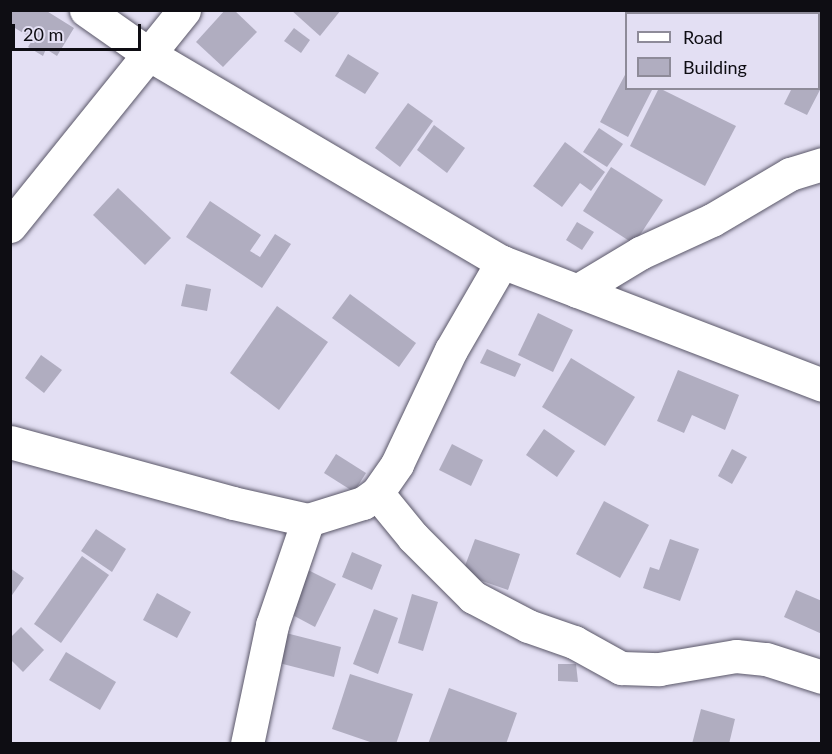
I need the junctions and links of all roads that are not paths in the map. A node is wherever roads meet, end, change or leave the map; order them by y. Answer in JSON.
{"nodes":[{"id":1,"x":86,"y":10,"type":"edge"},
{"id":2,"x":184,"y":10,"type":"edge"},
{"id":3,"x":150,"y":56,"type":"junction"},
{"id":4,"x":822,"y":164,"type":"edge"},
{"id":5,"x":10,"y":226,"type":"edge"},
{"id":6,"x":502,"y":262,"type":"junction"},
{"id":7,"x":577,"y":291,"type":"junction"},
{"id":8,"x":822,"y":385,"type":"edge"},
{"id":9,"x":10,"y":442,"type":"edge"},
{"id":10,"x":377,"y":494,"type":"junction"},
{"id":11,"x":308,"y":519,"type":"junction"},
{"id":12,"x":822,"y":677,"type":"edge"},
{"id":13,"x":247,"y":744,"type":"edge"}],
"edges":[{"from":1,"to":3,"type":"street"},
{"from":2,"to":3,"type":"street"},
{"from":3,"to":5,"type":"street"},
{"from":3,"to":6,"type":"street"},
{"from":4,"to":7,"type":"street"},
{"from":6,"to":7,"type":"street"},
{"from":6,"to":10,"type":"street"},
{"from":7,"to":8,"type":"street"},
{"from":9,"to":11,"type":"street"},
{"from":10,"to":11,"type":"street"},
{"from":10,"to":12,"type":"street"},
{"from":11,"to":13,"type":"street"}]}
